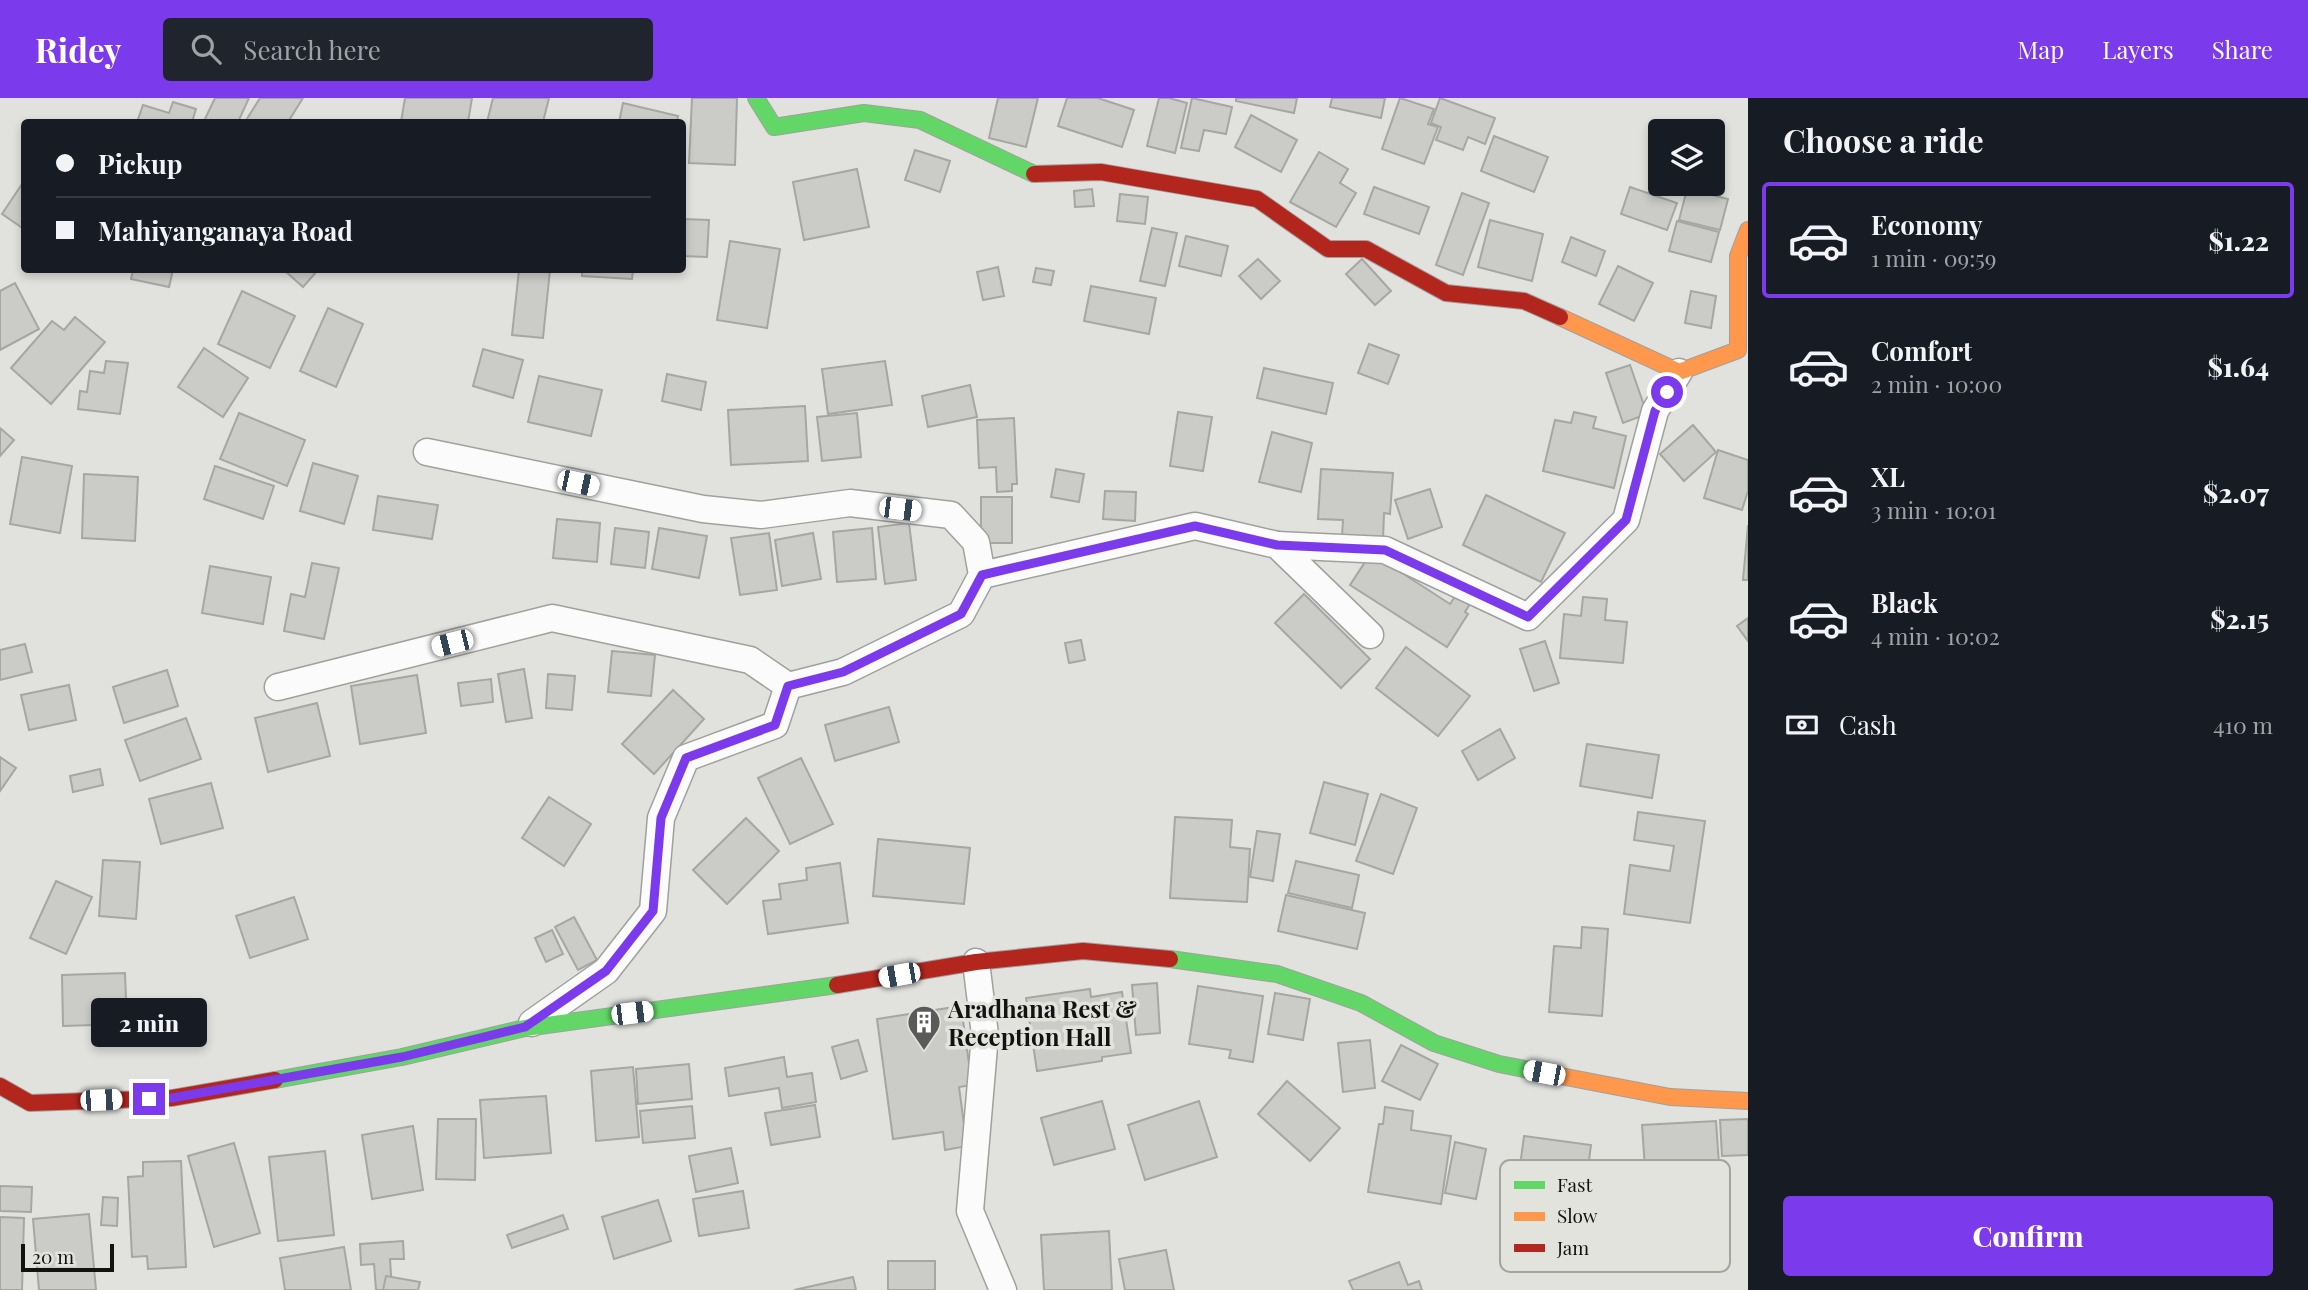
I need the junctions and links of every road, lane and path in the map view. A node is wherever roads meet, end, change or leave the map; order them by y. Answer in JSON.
{"nodes":[{"id":1,"x":756,"y":98,"type":"edge"},
{"id":2,"x":1748,"y":230,"type":"edge"},
{"id":3,"x":1679,"y":372,"type":"junction"},
{"id":4,"x":427,"y":452,"type":"dead end"},
{"id":5,"x":1277,"y":545,"type":"junction"},
{"id":6,"x":982,"y":575,"type":"junction"},
{"id":7,"x":1370,"y":635,"type":"dead end"},
{"id":8,"x":788,"y":686,"type":"junction"},
{"id":9,"x":278,"y":687,"type":"dead end"},
{"id":10,"x":976,"y":962,"type":"junction"},
{"id":11,"x":525,"y":1027,"type":"junction"},
{"id":12,"x":0,"y":1086,"type":"edge"},
{"id":13,"x":1748,"y":1101,"type":"edge"},
{"id":14,"x":1003,"y":1290,"type":"edge"}],
"edges":[{"from":1,"to":3,"type":"main road"},
{"from":2,"to":3,"type":"main road"},
{"from":3,"to":5,"type":"street"},
{"from":4,"to":6,"type":"street"},
{"from":5,"to":6,"type":"street"},
{"from":5,"to":7,"type":"street"},
{"from":6,"to":8,"type":"street"},
{"from":8,"to":9,"type":"street"},
{"from":8,"to":11,"type":"street"},
{"from":10,"to":11,"type":"main road"},
{"from":10,"to":13,"type":"main road"},
{"from":10,"to":14,"type":"street"},
{"from":11,"to":12,"type":"main road"}]}
